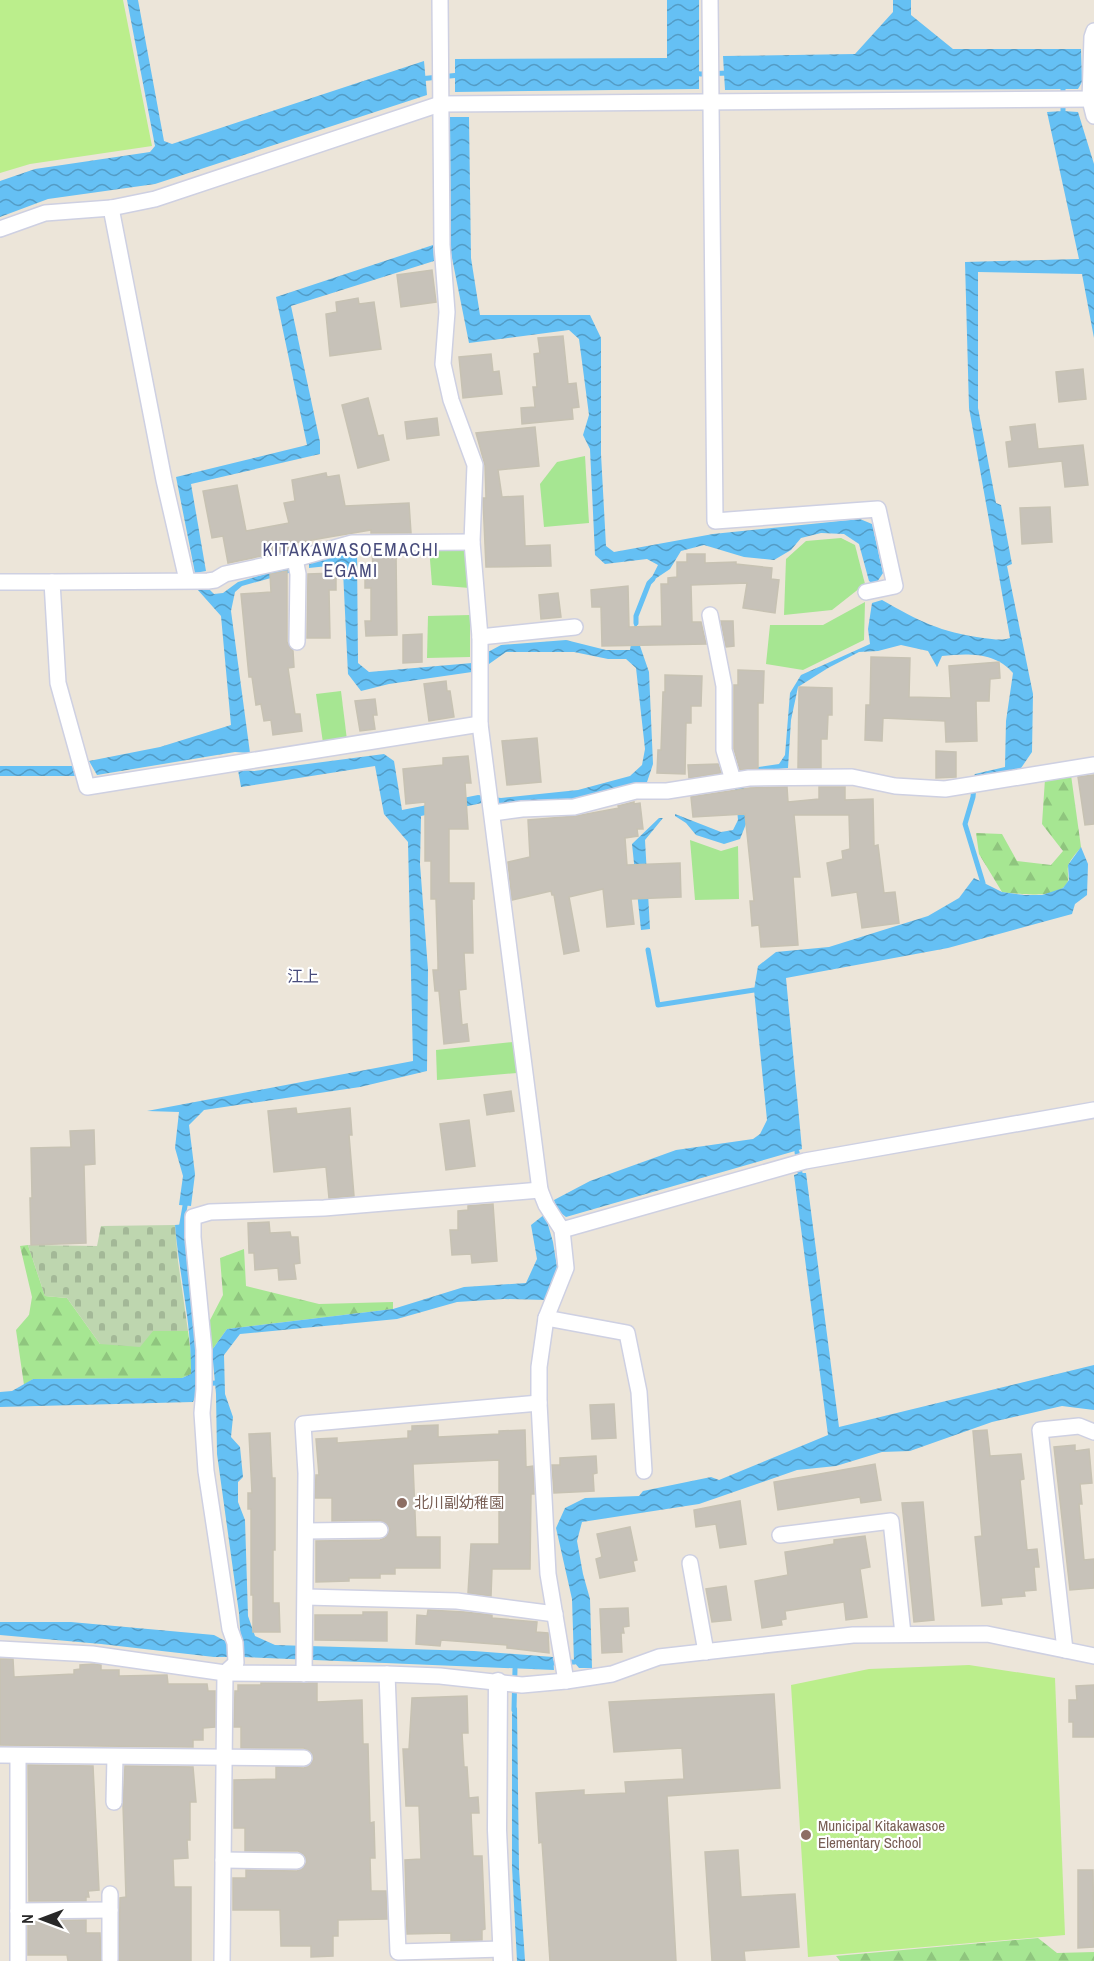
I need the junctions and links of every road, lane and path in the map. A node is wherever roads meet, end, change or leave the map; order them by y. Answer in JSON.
{"nodes":[{"id":1,"x":440,"y":0,"type":"edge"},
{"id":2,"x":710,"y":0,"type":"edge"},
{"id":3,"x":1093,"y":39,"type":"edge"},
{"id":4,"x":1092,"y":100,"type":"edge"},
{"id":5,"x":711,"y":102,"type":"junction"},
{"id":6,"x":440,"y":104,"type":"junction"},
{"id":7,"x":1094,"y":116,"type":"edge"},
{"id":8,"x":111,"y":208,"type":"junction"},
{"id":9,"x":0,"y":229,"type":"edge"},
{"id":10,"x":472,"y":542,"type":"junction"},
{"id":11,"x":295,"y":559,"type":"junction"},
{"id":12,"x":197,"y":581,"type":"junction"},
{"id":13,"x":0,"y":582,"type":"edge"},
{"id":14,"x":52,"y":582,"type":"junction"},
{"id":15,"x":866,"y":592,"type":"dead end"},
{"id":16,"x":710,"y":615,"type":"dead end"},
{"id":17,"x":575,"y":627,"type":"dead end"},
{"id":18,"x":480,"y":637,"type":"junction"},
{"id":19,"x":297,"y":642,"type":"dead end"},
{"id":20,"x":480,"y":724,"type":"junction"},
{"id":21,"x":1094,"y":765,"type":"edge"},
{"id":22,"x":741,"y":779,"type":"junction"},
{"id":23,"x":493,"y":813,"type":"junction"},
{"id":24,"x":1094,"y":1110,"type":"edge"},
{"id":25,"x":540,"y":1190,"type":"junction"},
{"id":26,"x":554,"y":1218,"type":"junction"},
{"id":27,"x":546,"y":1318,"type":"junction"},
{"id":28,"x":539,"y":1403,"type":"junction"},
{"id":29,"x":1094,"y":1432,"type":"edge"},
{"id":30,"x":644,"y":1471,"type":"dead end"},
{"id":31,"x":380,"y":1530,"type":"dead end"},
{"id":32,"x":306,"y":1531,"type":"junction"},
{"id":33,"x":780,"y":1534,"type":"dead end"},
{"id":34,"x":690,"y":1563,"type":"dead end"},
{"id":35,"x":306,"y":1597,"type":"junction"},
{"id":36,"x":555,"y":1614,"type":"junction"},
{"id":37,"x":903,"y":1635,"type":"junction"},
{"id":38,"x":0,"y":1649,"type":"edge"},
{"id":39,"x":1065,"y":1650,"type":"junction"},
{"id":40,"x":706,"y":1652,"type":"junction"},
{"id":41,"x":1094,"y":1656,"type":"edge"},
{"id":42,"x":231,"y":1668,"type":"junction"},
{"id":43,"x":564,"y":1669,"type":"junction"},
{"id":44,"x":304,"y":1670,"type":"junction"},
{"id":45,"x":387,"y":1674,"type":"junction"},
{"id":46,"x":501,"y":1682,"type":"junction"},
{"id":47,"x":0,"y":1755,"type":"edge"},
{"id":48,"x":18,"y":1756,"type":"junction"},
{"id":49,"x":116,"y":1757,"type":"junction"},
{"id":50,"x":225,"y":1758,"type":"junction"},
{"id":51,"x":304,"y":1758,"type":"dead end"},
{"id":52,"x":114,"y":1802,"type":"dead end"},
{"id":53,"x":223,"y":1860,"type":"junction"},
{"id":54,"x":297,"y":1861,"type":"dead end"},
{"id":55,"x":110,"y":1894,"type":"dead end"},
{"id":56,"x":110,"y":1910,"type":"junction"},
{"id":57,"x":18,"y":1911,"type":"junction"},
{"id":58,"x":502,"y":1955,"type":"edge"},
{"id":59,"x":110,"y":1959,"type":"dead end"},
{"id":60,"x":18,"y":1961,"type":"edge"},
{"id":61,"x":222,"y":1961,"type":"edge"}],
"edges":[{"from":1,"to":6,"type":"street"},
{"from":2,"to":5,"type":"street"},
{"from":3,"to":4,"type":"street"},
{"from":4,"to":5,"type":"street"},
{"from":4,"to":7,"type":"street"},
{"from":5,"to":6,"type":"street"},
{"from":5,"to":15,"type":"street"},
{"from":6,"to":8,"type":"street"},
{"from":6,"to":10,"type":"street"},
{"from":8,"to":9,"type":"street"},
{"from":8,"to":12,"type":"street"},
{"from":10,"to":11,"type":"street"},
{"from":10,"to":18,"type":"street"},
{"from":11,"to":12,"type":"street"},
{"from":11,"to":19,"type":"street"},
{"from":12,"to":14,"type":"street"},
{"from":13,"to":14,"type":"street"},
{"from":14,"to":20,"type":"street"},
{"from":16,"to":22,"type":"street"},
{"from":17,"to":18,"type":"street"},
{"from":18,"to":20,"type":"street"},
{"from":20,"to":23,"type":"street"},
{"from":21,"to":22,"type":"street"},
{"from":22,"to":23,"type":"street"},
{"from":23,"to":25,"type":"street"},
{"from":24,"to":26,"type":"street"},
{"from":25,"to":26,"type":"street"},
{"from":25,"to":42,"type":"street"},
{"from":26,"to":27,"type":"street"},
{"from":27,"to":28,"type":"street"},
{"from":27,"to":30,"type":"street"},
{"from":28,"to":32,"type":"street"},
{"from":28,"to":36,"type":"street"},
{"from":29,"to":39,"type":"street"},
{"from":31,"to":32,"type":"street"},
{"from":32,"to":35,"type":"street"},
{"from":33,"to":37,"type":"street"},
{"from":34,"to":40,"type":"street"},
{"from":35,"to":36,"type":"street"},
{"from":35,"to":44,"type":"street"},
{"from":36,"to":43,"type":"street"},
{"from":37,"to":39,"type":"street"},
{"from":37,"to":40,"type":"street"},
{"from":38,"to":42,"type":"street"},
{"from":39,"to":41,"type":"street"},
{"from":40,"to":43,"type":"street"},
{"from":42,"to":44,"type":"street"},
{"from":42,"to":50,"type":"street"},
{"from":43,"to":46,"type":"street"},
{"from":44,"to":45,"type":"street"},
{"from":45,"to":46,"type":"street"},
{"from":45,"to":58,"type":"street"},
{"from":46,"to":58,"type":"street"},
{"from":47,"to":48,"type":"street"},
{"from":48,"to":49,"type":"street"},
{"from":48,"to":57,"type":"street"},
{"from":49,"to":50,"type":"street"},
{"from":49,"to":52,"type":"street"},
{"from":50,"to":51,"type":"street"},
{"from":50,"to":53,"type":"street"},
{"from":53,"to":54,"type":"street"},
{"from":53,"to":61,"type":"street"},
{"from":55,"to":56,"type":"street"},
{"from":56,"to":57,"type":"street"},
{"from":56,"to":59,"type":"street"},
{"from":57,"to":60,"type":"street"}]}
